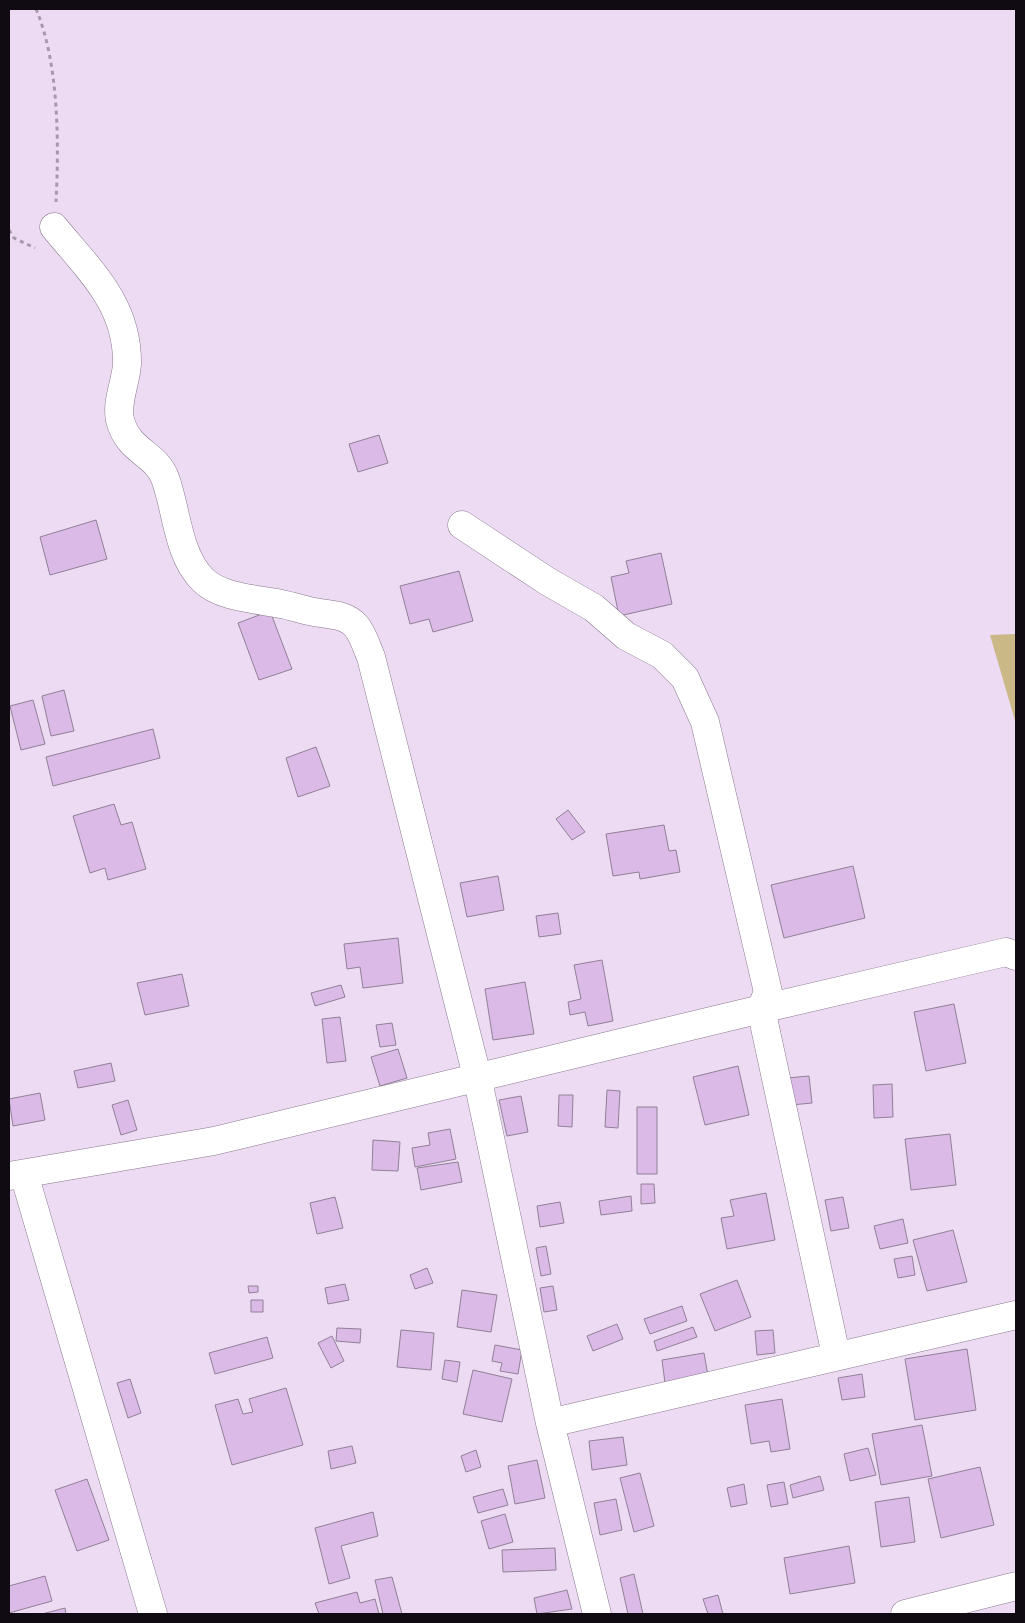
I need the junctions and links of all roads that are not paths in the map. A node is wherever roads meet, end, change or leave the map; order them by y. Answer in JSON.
{"nodes":[{"id":1,"x":54,"y":228,"type":"road end"},
{"id":2,"x":462,"y":525,"type":"dead end"},
{"id":3,"x":1016,"y":956,"type":"edge"},
{"id":4,"x":761,"y":1009,"type":"junction"},
{"id":5,"x":477,"y":1076,"type":"junction"},
{"id":6,"x":16,"y":1175,"type":"edge"},
{"id":7,"x":1016,"y":1315,"type":"edge"},
{"id":8,"x":836,"y":1355,"type":"junction"},
{"id":9,"x":550,"y":1423,"type":"junction"},
{"id":10,"x":1016,"y":1586,"type":"edge"},
{"id":11,"x":153,"y":1614,"type":"edge"},
{"id":12,"x":597,"y":1614,"type":"edge"},
{"id":13,"x":905,"y":1614,"type":"edge"}],
"edges":[{"from":1,"to":5,"type":"street"},
{"from":2,"to":4,"type":"street"},
{"from":3,"to":4,"type":"street"},
{"from":4,"to":5,"type":"street"},
{"from":4,"to":8,"type":"street"},
{"from":5,"to":6,"type":"street"},
{"from":5,"to":9,"type":"street"},
{"from":6,"to":11,"type":"street"},
{"from":7,"to":8,"type":"street"},
{"from":8,"to":9,"type":"street"},
{"from":9,"to":12,"type":"street"},
{"from":10,"to":13,"type":"street"}]}
